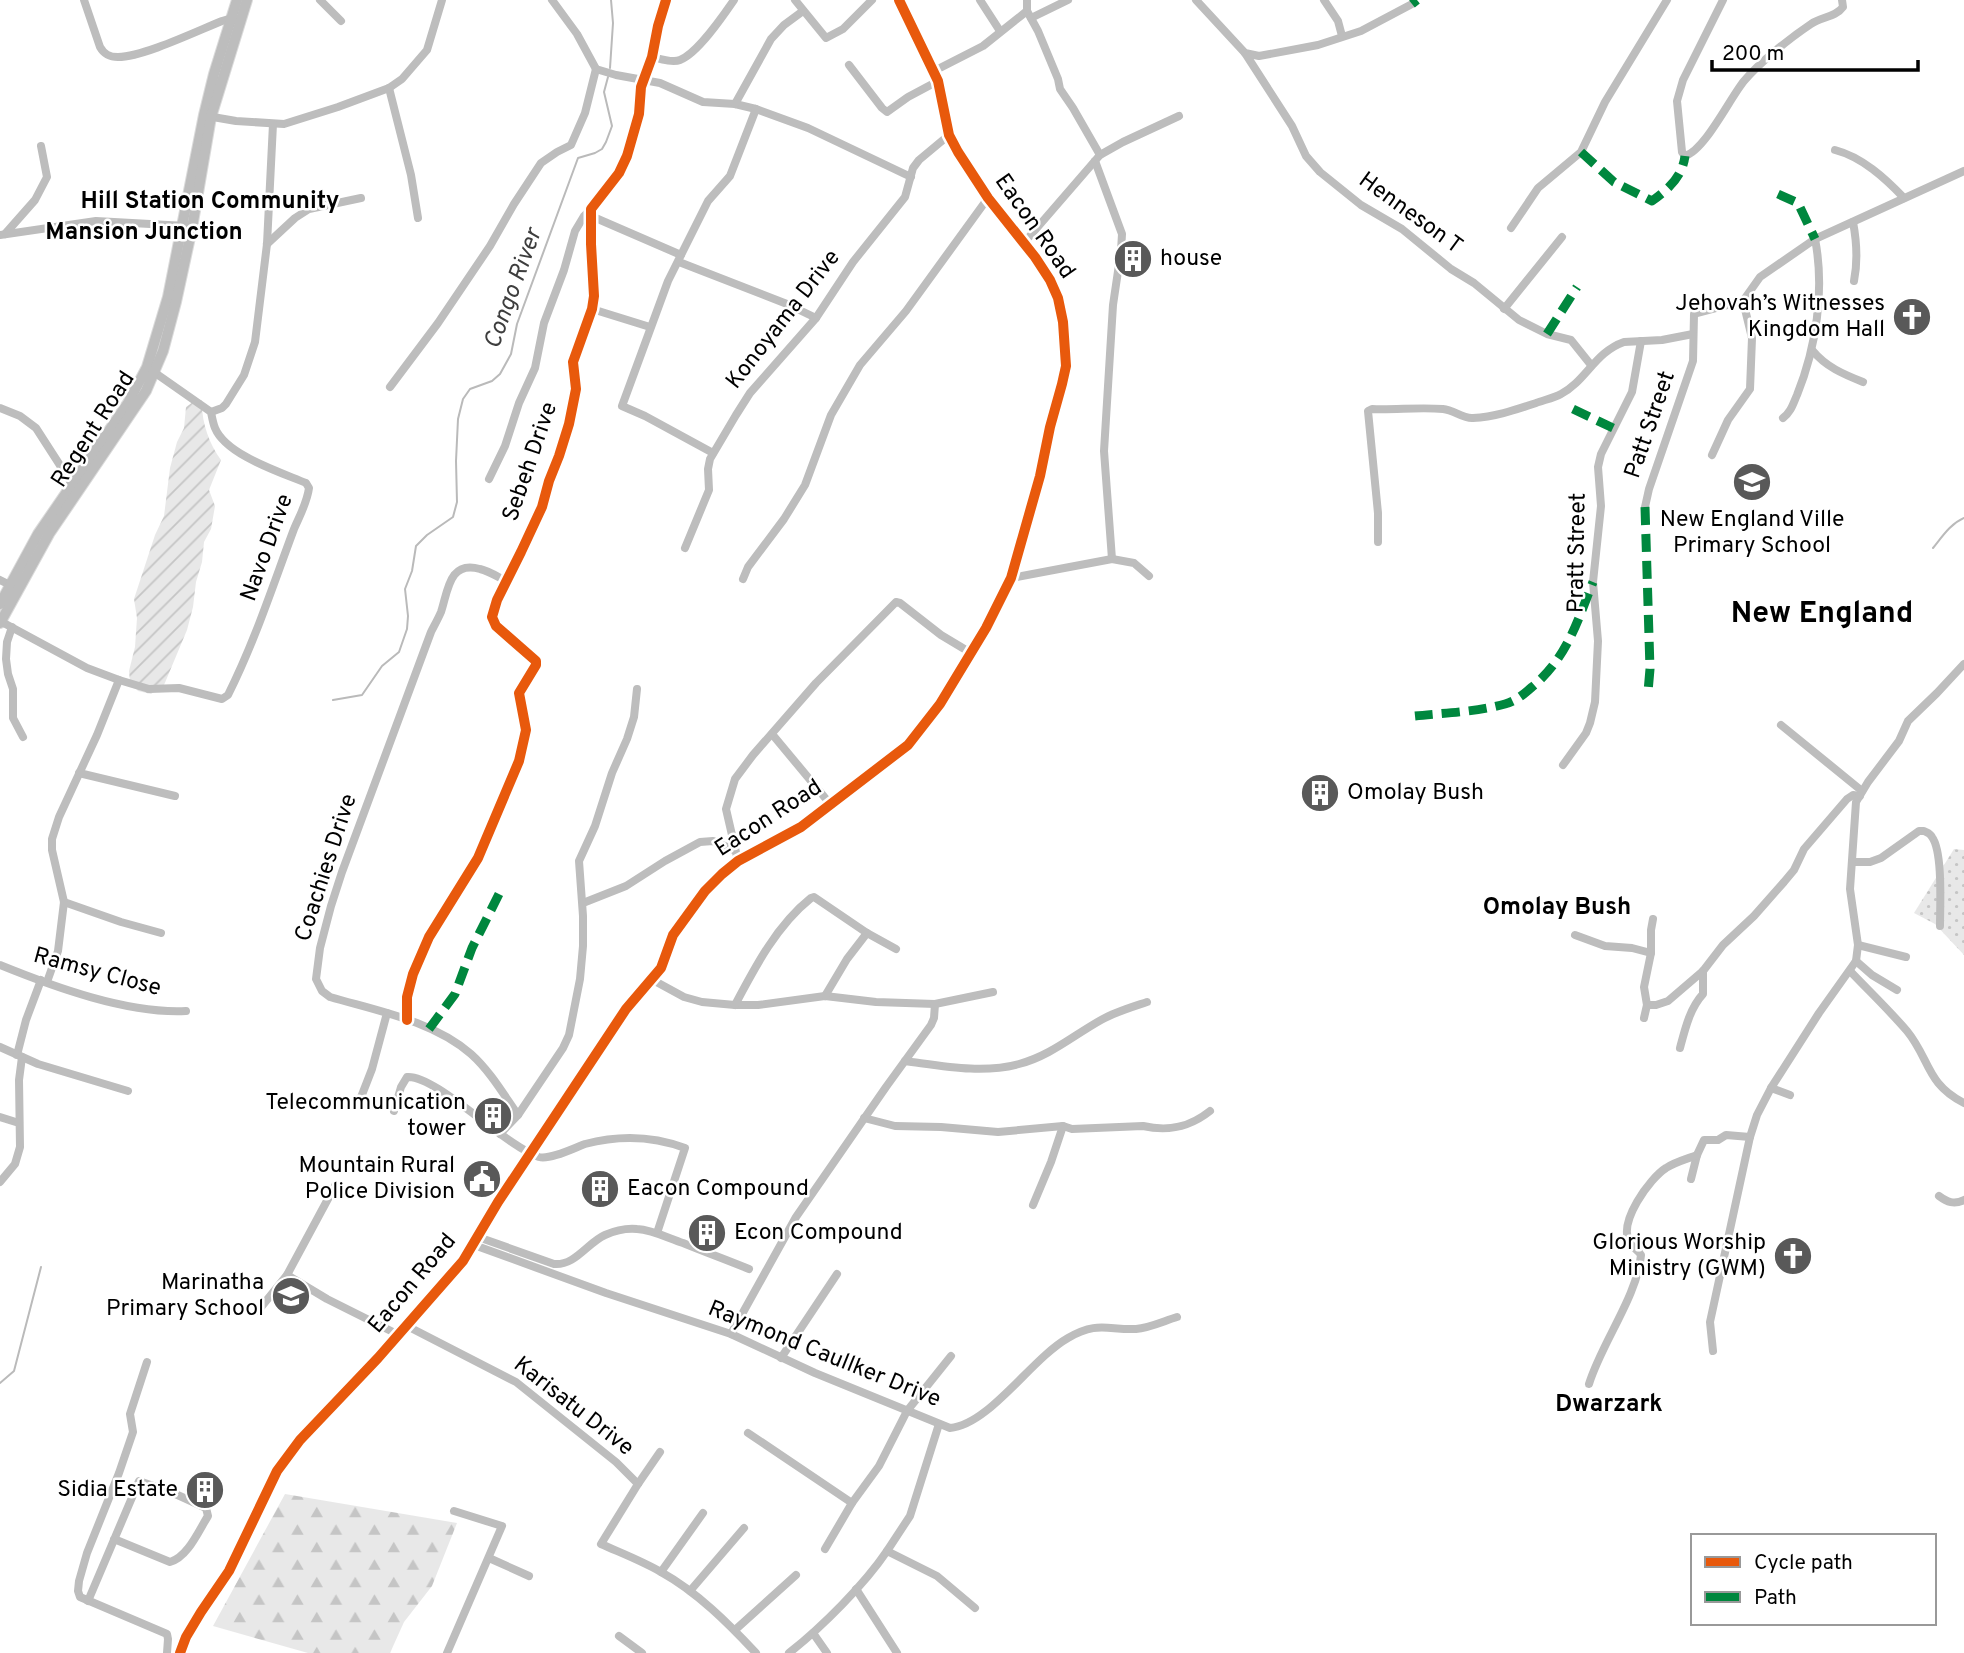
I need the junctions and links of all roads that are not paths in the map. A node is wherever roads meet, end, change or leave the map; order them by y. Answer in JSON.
{"nodes":[{"id":1,"x":84,"y":0,"type":"edge"},
{"id":2,"x":237,"y":0,"type":"edge"},
{"id":3,"x":247,"y":0,"type":"edge"},
{"id":4,"x":320,"y":0,"type":"edge"},
{"id":5,"x":442,"y":0,"type":"edge"},
{"id":6,"x":552,"y":0,"type":"edge"},
{"id":7,"x":666,"y":0,"type":"edge"},
{"id":8,"x":734,"y":0,"type":"edge"},
{"id":9,"x":795,"y":0,"type":"edge"},
{"id":10,"x":873,"y":0,"type":"edge"},
{"id":11,"x":899,"y":0,"type":"edge"},
{"id":12,"x":980,"y":0,"type":"edge"},
{"id":13,"x":1027,"y":0,"type":"edge"},
{"id":14,"x":1068,"y":0,"type":"edge"},
{"id":15,"x":1196,"y":0,"type":"edge"},
{"id":16,"x":1324,"y":0,"type":"edge"},
{"id":17,"x":1667,"y":0,"type":"edge"},
{"id":18,"x":1723,"y":0,"type":"edge"},
{"id":19,"x":1843,"y":3,"type":"edge"},
{"id":20,"x":1412,"y":4,"type":"dead end"},
{"id":21,"x":803,"y":11,"type":"junction"},
{"id":22,"x":1029,"y":15,"type":"junction"},
{"id":23,"x":236,"y":20,"type":"junction"},
{"id":24,"x":341,"y":20,"type":"dead end"},
{"id":25,"x":1000,"y":31,"type":"junction"},
{"id":26,"x":1342,"y":36,"type":"junction"},
{"id":27,"x":1244,"y":53,"type":"junction"},
{"id":28,"x":652,"y":57,"type":"junction"},
{"id":29,"x":849,"y":65,"type":"dead end"},
{"id":30,"x":600,"y":70,"type":"junction"},
{"id":31,"x":934,"y":71,"type":"junction"},
{"id":32,"x":643,"y":79,"type":"junction"},
{"id":33,"x":938,"y":80,"type":"junction"},
{"id":34,"x":389,"y":88,"type":"junction"},
{"id":35,"x":735,"y":104,"type":"junction"},
{"id":36,"x":756,"y":108,"type":"junction"},
{"id":37,"x":208,"y":116,"type":"junction"},
{"id":38,"x":1179,"y":116,"type":"dead end"},
{"id":39,"x":273,"y":124,"type":"junction"},
{"id":40,"x":949,"y":135,"type":"junction"},
{"id":41,"x":41,"y":146,"type":"dead end"},
{"id":42,"x":1835,"y":150,"type":"dead end"},
{"id":43,"x":1097,"y":158,"type":"junction"},
{"id":44,"x":1964,"y":171,"type":"edge"},
{"id":45,"x":911,"y":177,"type":"junction"},
{"id":46,"x":361,"y":198,"type":"dead end"},
{"id":47,"x":988,"y":198,"type":"junction"},
{"id":48,"x":1904,"y":198,"type":"junction"},
{"id":49,"x":592,"y":213,"type":"junction"},
{"id":50,"x":418,"y":218,"type":"dead end"},
{"id":51,"x":1853,"y":222,"type":"junction"},
{"id":52,"x":188,"y":227,"type":"junction"},
{"id":53,"x":1511,"y":228,"type":"dead end"},
{"id":54,"x":2,"y":234,"type":"edge"},
{"id":55,"x":1562,"y":237,"type":"dead end"},
{"id":56,"x":1815,"y":239,"type":"junction"},
{"id":57,"x":267,"y":244,"type":"junction"},
{"id":58,"x":1023,"y":244,"type":"junction"},
{"id":59,"x":680,"y":259,"type":"junction"},
{"id":60,"x":1854,"y":281,"type":"dead end"},
{"id":61,"x":1743,"y":301,"type":"junction"},
{"id":62,"x":592,"y":309,"type":"junction"},
{"id":63,"x":1504,"y":309,"type":"junction"},
{"id":64,"x":816,"y":318,"type":"junction"},
{"id":65,"x":650,"y":327,"type":"junction"},
{"id":66,"x":1693,"y":334,"type":"junction"},
{"id":67,"x":1641,"y":341,"type":"junction"},
{"id":68,"x":1812,"y":350,"type":"junction"},
{"id":69,"x":1591,"y":365,"type":"junction"},
{"id":70,"x":151,"y":369,"type":"junction"},
{"id":71,"x":1863,"y":382,"type":"dead end"},
{"id":72,"x":390,"y":387,"type":"dead end"},
{"id":73,"x":0,"y":408,"type":"edge"},
{"id":74,"x":211,"y":411,"type":"junction"},
{"id":75,"x":1783,"y":418,"type":"dead end"},
{"id":76,"x":713,"y":453,"type":"junction"},
{"id":77,"x":1712,"y":455,"type":"dead end"},
{"id":78,"x":489,"y":479,"type":"dead end"},
{"id":79,"x":75,"y":488,"type":"junction"},
{"id":80,"x":1645,"y":507,"type":"dead end"},
{"id":81,"x":1378,"y":542,"type":"dead end"},
{"id":82,"x":685,"y":548,"type":"dead end"},
{"id":83,"x":1112,"y":559,"type":"junction"},
{"id":84,"x":1149,"y":576,"type":"dead end"},
{"id":85,"x":1011,"y":578,"type":"junction"},
{"id":86,"x":743,"y":579,"type":"dead end"},
{"id":87,"x":0,"y":580,"type":"edge"},
{"id":88,"x":506,"y":581,"type":"junction"},
{"id":89,"x":10,"y":585,"type":"junction"},
{"id":90,"x":0,"y":604,"type":"edge"},
{"id":91,"x":0,"y":622,"type":"edge"},
{"id":92,"x":12,"y":627,"type":"junction"},
{"id":93,"x":971,"y":653,"type":"junction"},
{"id":94,"x":1964,"y":664,"type":"edge"},
{"id":95,"x":119,"y":680,"type":"junction"},
{"id":96,"x":638,"y":689,"type":"dead end"},
{"id":97,"x":1781,"y":725,"type":"dead end"},
{"id":98,"x":772,"y":734,"type":"junction"},
{"id":99,"x":23,"y":737,"type":"dead end"},
{"id":100,"x":1563,"y":765,"type":"dead end"},
{"id":101,"x":79,"y":773,"type":"junction"},
{"id":102,"x":1861,"y":794,"type":"junction"},
{"id":103,"x":174,"y":796,"type":"dead end"},
{"id":104,"x":831,"y":805,"type":"junction"},
{"id":105,"x":734,"y":850,"type":"junction"},
{"id":106,"x":738,"y":862,"type":"junction"},
{"id":107,"x":1852,"y":862,"type":"junction"},
{"id":108,"x":64,"y":902,"type":"junction"},
{"id":109,"x":583,"y":903,"type":"junction"},
{"id":110,"x":1653,"y":919,"type":"dead end"},
{"id":111,"x":1940,"y":926,"type":"dead end"},
{"id":112,"x":161,"y":933,"type":"dead end"},
{"id":113,"x":867,"y":933,"type":"junction"},
{"id":114,"x":1575,"y":935,"type":"dead end"},
{"id":115,"x":1858,"y":945,"type":"junction"},
{"id":116,"x":896,"y":949,"type":"dead end"},
{"id":117,"x":1651,"y":953,"type":"junction"},
{"id":118,"x":1906,"y":957,"type":"dead end"},
{"id":119,"x":1856,"y":961,"type":"junction"},
{"id":120,"x":0,"y":965,"type":"edge"},
{"id":121,"x":1703,"y":971,"type":"junction"},
{"id":122,"x":1850,"y":971,"type":"junction"},
{"id":123,"x":651,"y":979,"type":"junction"},
{"id":124,"x":44,"y":981,"type":"junction"},
{"id":125,"x":1897,"y":990,"type":"dead end"},
{"id":126,"x":993,"y":992,"type":"dead end"},
{"id":127,"x":825,"y":996,"type":"junction"},
{"id":128,"x":1147,"y":1002,"type":"dead end"},
{"id":129,"x":935,"y":1004,"type":"junction"},
{"id":130,"x":735,"y":1005,"type":"junction"},
{"id":131,"x":1647,"y":1005,"type":"junction"},
{"id":132,"x":186,"y":1011,"type":"dead end"},
{"id":133,"x":387,"y":1013,"type":"junction"},
{"id":134,"x":1644,"y":1018,"type":"dead end"},
{"id":135,"x":407,"y":1020,"type":"junction"},
{"id":136,"x":0,"y":1047,"type":"edge"},
{"id":137,"x":1680,"y":1048,"type":"dead end"},
{"id":138,"x":20,"y":1056,"type":"junction"},
{"id":139,"x":905,"y":1061,"type":"junction"},
{"id":140,"x":1771,"y":1088,"type":"junction"},
{"id":141,"x":128,"y":1091,"type":"dead end"},
{"id":142,"x":1790,"y":1095,"type":"dead end"},
{"id":143,"x":1964,"y":1102,"type":"edge"},
{"id":144,"x":358,"y":1105,"type":"dead end"},
{"id":145,"x":394,"y":1111,"type":"dead end"},
{"id":146,"x":1210,"y":1111,"type":"dead end"},
{"id":147,"x":518,"y":1115,"type":"junction"},
{"id":148,"x":0,"y":1117,"type":"edge"},
{"id":149,"x":864,"y":1118,"type":"junction"},
{"id":150,"x":19,"y":1123,"type":"junction"},
{"id":151,"x":1063,"y":1126,"type":"junction"},
{"id":152,"x":500,"y":1134,"type":"junction"},
{"id":153,"x":1750,"y":1137,"type":"junction"},
{"id":154,"x":530,"y":1152,"type":"junction"},
{"id":155,"x":1697,"y":1155,"type":"junction"},
{"id":156,"x":1691,"y":1179,"type":"dead end"},
{"id":157,"x":0,"y":1182,"type":"edge"},
{"id":158,"x":336,"y":1184,"type":"dead end"},
{"id":159,"x":1939,"y":1196,"type":"dead end"},
{"id":160,"x":1964,"y":1200,"type":"edge"},
{"id":161,"x":1033,"y":1205,"type":"dead end"},
{"id":162,"x":657,"y":1233,"type":"junction"},
{"id":163,"x":476,"y":1241,"type":"junction"},
{"id":164,"x":749,"y":1269,"type":"dead end"},
{"id":165,"x":836,"y":1274,"type":"dead end"},
{"id":166,"x":287,"y":1275,"type":"junction"},
{"id":167,"x":258,"y":1311,"type":"dead end"},
{"id":168,"x":1177,"y":1317,"type":"dead end"},
{"id":169,"x":407,"y":1326,"type":"junction"},
{"id":170,"x":732,"y":1334,"type":"junction"},
{"id":171,"x":399,"y":1335,"type":"junction"},
{"id":172,"x":1713,"y":1351,"type":"dead end"},
{"id":173,"x":951,"y":1356,"type":"dead end"},
{"id":174,"x":781,"y":1358,"type":"junction"},
{"id":175,"x":147,"y":1362,"type":"dead end"},
{"id":176,"x":1589,"y":1384,"type":"dead end"},
{"id":177,"x":908,"y":1411,"type":"junction"},
{"id":178,"x":939,"y":1424,"type":"junction"},
{"id":179,"x":748,"y":1433,"type":"dead end"},
{"id":180,"x":660,"y":1452,"type":"dead end"},
{"id":181,"x":638,"y":1484,"type":"junction"},
{"id":182,"x":852,"y":1503,"type":"junction"},
{"id":183,"x":454,"y":1511,"type":"dead end"},
{"id":184,"x":703,"y":1513,"type":"dead end"},
{"id":185,"x":744,"y":1528,"type":"dead end"},
{"id":186,"x":114,"y":1539,"type":"junction"},
{"id":187,"x":825,"y":1549,"type":"dead end"},
{"id":188,"x":887,"y":1551,"type":"junction"},
{"id":189,"x":489,"y":1558,"type":"junction"},
{"id":190,"x":662,"y":1572,"type":"junction"},
{"id":191,"x":796,"y":1574,"type":"dead end"},
{"id":192,"x":529,"y":1576,"type":"dead end"},
{"id":193,"x":856,"y":1589,"type":"junction"},
{"id":194,"x":690,"y":1591,"type":"junction"},
{"id":195,"x":88,"y":1601,"type":"junction"},
{"id":196,"x":975,"y":1608,"type":"dead end"},
{"id":197,"x":735,"y":1630,"type":"junction"},
{"id":198,"x":813,"y":1633,"type":"junction"},
{"id":199,"x":619,"y":1636,"type":"dead end"},
{"id":200,"x":167,"y":1653,"type":"edge"},
{"id":201,"x":180,"y":1653,"type":"edge"},
{"id":202,"x":447,"y":1653,"type":"edge"},
{"id":203,"x":642,"y":1653,"type":"edge"},
{"id":204,"x":756,"y":1653,"type":"edge"},
{"id":205,"x":789,"y":1653,"type":"edge"},
{"id":206,"x":827,"y":1653,"type":"edge"},
{"id":207,"x":897,"y":1653,"type":"edge"}],
"edges":[{"from":1,"to":23,"type":"street"},
{"from":2,"to":23,"type":"main road","name":"Regent Road"},
{"from":3,"to":23,"type":"main road","name":"Regent Road"},
{"from":4,"to":24,"type":"street"},
{"from":5,"to":34,"type":"street"},
{"from":6,"to":30,"type":"street"},
{"from":7,"to":28,"type":"street"},
{"from":8,"to":28,"type":"street"},
{"from":9,"to":21,"type":"street"},
{"from":10,"to":21,"type":"street"},
{"from":11,"to":31,"type":"street","name":"Eacon Road"},
{"from":12,"to":25,"type":"street"},
{"from":13,"to":22,"type":"street"},
{"from":14,"to":22,"type":"street"},
{"from":15,"to":27,"type":"street"},
{"from":16,"to":26,"type":"street"},
{"from":17,"to":53,"type":"street"},
{"from":18,"to":19,"type":"street"},
{"from":20,"to":26,"type":"street"},
{"from":21,"to":35,"type":"street"},
{"from":22,"to":25,"type":"street"},
{"from":22,"to":43,"type":"street"},
{"from":23,"to":37,"type":"main road","name":"Regent Road"},
{"from":25,"to":31,"type":"street"},
{"from":26,"to":27,"type":"street"},
{"from":27,"to":63,"type":"street","name":"Henneson T"},
{"from":28,"to":32,"type":"street"},
{"from":29,"to":33,"type":"street"},
{"from":30,"to":32,"type":"street"},
{"from":30,"to":72,"type":"street"},
{"from":31,"to":33,"type":"street","name":"Eacon Road"},
{"from":32,"to":35,"type":"street"},
{"from":32,"to":49,"type":"street"},
{"from":33,"to":40,"type":"street","name":"Eacon Road"},
{"from":34,"to":39,"type":"street"},
{"from":34,"to":50,"type":"street"},
{"from":35,"to":36,"type":"street"},
{"from":36,"to":45,"type":"street"},
{"from":36,"to":59,"type":"street"},
{"from":37,"to":39,"type":"street"},
{"from":37,"to":52,"type":"main road","name":"Regent Road"},
{"from":38,"to":43,"type":"street"},
{"from":39,"to":57,"type":"street"},
{"from":40,"to":45,"type":"street","name":"Konoyama Drive"},
{"from":40,"to":47,"type":"street","name":"Eacon Road"},
{"from":41,"to":54,"type":"street"},
{"from":42,"to":48,"type":"street"},
{"from":43,"to":58,"type":"street"},
{"from":43,"to":83,"type":"street"},
{"from":44,"to":48,"type":"street"},
{"from":45,"to":64,"type":"street","name":"Konoyama Drive"},
{"from":46,"to":57,"type":"street"},
{"from":47,"to":58,"type":"street","name":"Eacon Road"},
{"from":47,"to":86,"type":"street"},
{"from":48,"to":51,"type":"street"},
{"from":49,"to":59,"type":"street"},
{"from":49,"to":62,"type":"street","name":"Sebeh Drive"},
{"from":49,"to":78,"type":"street"},
{"from":51,"to":56,"type":"street"},
{"from":51,"to":60,"type":"street"},
{"from":52,"to":54,"type":"street"},
{"from":52,"to":70,"type":"main road","name":"Regent Road"},
{"from":55,"to":63,"type":"street"},
{"from":56,"to":61,"type":"street"},
{"from":56,"to":68,"type":"street"},
{"from":57,"to":74,"type":"street"},
{"from":58,"to":85,"type":"street","name":"Eacon Road"},
{"from":59,"to":64,"type":"street"},
{"from":59,"to":65,"type":"street"},
{"from":61,"to":66,"type":"street","name":"Patt Street"},
{"from":61,"to":77,"type":"street"},
{"from":62,"to":65,"type":"street"},
{"from":62,"to":88,"type":"street","name":"Sebeh Drive"},
{"from":63,"to":69,"type":"street","name":"Henneson T"},
{"from":64,"to":76,"type":"street","name":"Konoyama Drive"},
{"from":65,"to":76,"type":"street"},
{"from":66,"to":67,"type":"street"},
{"from":66,"to":80,"type":"street","name":"Patt Street"},
{"from":67,"to":69,"type":"street"},
{"from":67,"to":100,"type":"street","name":"Pratt Street"},
{"from":68,"to":71,"type":"street"},
{"from":68,"to":75,"type":"street"},
{"from":69,"to":81,"type":"street"},
{"from":70,"to":74,"type":"street","name":"Navo Drive"},
{"from":70,"to":79,"type":"main road","name":"Regent Road"},
{"from":73,"to":79,"type":"street"},
{"from":74,"to":95,"type":"street","name":"Navo Drive"},
{"from":76,"to":82,"type":"street","name":"Konoyama Drive"},
{"from":79,"to":89,"type":"main road","name":"Regent Road"},
{"from":79,"to":91,"type":"main road","name":"Regent Road"},
{"from":83,"to":84,"type":"street"},
{"from":83,"to":85,"type":"street"},
{"from":85,"to":93,"type":"street","name":"Eacon Road"},
{"from":87,"to":89,"type":"street"},
{"from":88,"to":133,"type":"street","name":"Coachies Drive"},
{"from":88,"to":135,"type":"street","name":"Sebeh Drive"},
{"from":89,"to":90,"type":"main road","name":"Regent Road"},
{"from":91,"to":92,"type":"street"},
{"from":92,"to":95,"type":"street"},
{"from":92,"to":99,"type":"street"},
{"from":93,"to":98,"type":"street"},
{"from":93,"to":104,"type":"street","name":"Eacon Road"},
{"from":94,"to":102,"type":"street"},
{"from":95,"to":101,"type":"street"},
{"from":96,"to":109,"type":"street"},
{"from":97,"to":102,"type":"street"},
{"from":98,"to":104,"type":"street"},
{"from":98,"to":105,"type":"street"},
{"from":101,"to":103,"type":"street"},
{"from":101,"to":108,"type":"street"},
{"from":102,"to":107,"type":"street"},
{"from":102,"to":121,"type":"street"},
{"from":104,"to":106,"type":"street","name":"Eacon Road"},
{"from":105,"to":106,"type":"street"},
{"from":105,"to":109,"type":"street"},
{"from":106,"to":123,"type":"street","name":"Eacon Road"},
{"from":107,"to":111,"type":"street"},
{"from":107,"to":115,"type":"street"},
{"from":108,"to":112,"type":"street"},
{"from":108,"to":124,"type":"street"},
{"from":109,"to":147,"type":"street"},
{"from":110,"to":117,"type":"street"},
{"from":113,"to":116,"type":"street"},
{"from":113,"to":127,"type":"street"},
{"from":113,"to":130,"type":"street"},
{"from":114,"to":117,"type":"street"},
{"from":115,"to":118,"type":"street"},
{"from":115,"to":119,"type":"street"},
{"from":117,"to":131,"type":"street"},
{"from":119,"to":122,"type":"street"},
{"from":119,"to":125,"type":"street"},
{"from":120,"to":124,"type":"street","name":"Ramsy Close"},
{"from":121,"to":131,"type":"street"},
{"from":121,"to":137,"type":"street"},
{"from":122,"to":140,"type":"street"},
{"from":122,"to":143,"type":"street"},
{"from":123,"to":130,"type":"street"},
{"from":123,"to":154,"type":"street","name":"Eacon Road"},
{"from":124,"to":132,"type":"street","name":"Ramsy Close"},
{"from":124,"to":138,"type":"street"},
{"from":126,"to":129,"type":"street"},
{"from":127,"to":129,"type":"street"},
{"from":127,"to":130,"type":"street"},
{"from":128,"to":139,"type":"street"},
{"from":129,"to":139,"type":"street"},
{"from":131,"to":134,"type":"street"},
{"from":133,"to":135,"type":"street","name":"Coachies Drive"},
{"from":133,"to":144,"type":"street"},
{"from":135,"to":147,"type":"street","name":"Coachies Drive"},
{"from":136,"to":138,"type":"street"},
{"from":138,"to":141,"type":"street"},
{"from":138,"to":150,"type":"street"},
{"from":139,"to":149,"type":"street"},
{"from":140,"to":142,"type":"street"},
{"from":140,"to":153,"type":"street"},
{"from":145,"to":152,"type":"street"},
{"from":146,"to":151,"type":"street"},
{"from":147,"to":152,"type":"street"},
{"from":148,"to":150,"type":"street"},
{"from":149,"to":151,"type":"street"},
{"from":149,"to":170,"type":"street"},
{"from":150,"to":157,"type":"street"},
{"from":151,"to":161,"type":"street"},
{"from":152,"to":154,"type":"street"},
{"from":153,"to":155,"type":"street"},
{"from":153,"to":172,"type":"street"},
{"from":154,"to":162,"type":"street"},
{"from":154,"to":163,"type":"street","name":"Eacon Road"},
{"from":155,"to":156,"type":"street"},
{"from":155,"to":176,"type":"street"},
{"from":158,"to":166,"type":"street"},
{"from":159,"to":160,"type":"street"},
{"from":162,"to":163,"type":"street"},
{"from":162,"to":164,"type":"street"},
{"from":163,"to":169,"type":"street","name":"Eacon Road"},
{"from":163,"to":170,"type":"street","name":"Raymond Caullker Drive"},
{"from":165,"to":174,"type":"street"},
{"from":166,"to":167,"type":"street"},
{"from":166,"to":171,"type":"street"},
{"from":168,"to":178,"type":"street","name":"Raymond Caullker Drive"},
{"from":169,"to":171,"type":"street","name":"Eacon Road"},
{"from":169,"to":181,"type":"street","name":"Karisatu Drive"},
{"from":170,"to":174,"type":"street","name":"Raymond Caullker Drive"},
{"from":171,"to":201,"type":"street","name":"Eacon Road"},
{"from":173,"to":177,"type":"street"},
{"from":174,"to":177,"type":"street","name":"Raymond Caullker Drive"},
{"from":175,"to":195,"type":"street"},
{"from":177,"to":178,"type":"street","name":"Raymond Caullker Drive"},
{"from":177,"to":182,"type":"street"},
{"from":178,"to":188,"type":"street"},
{"from":179,"to":182,"type":"street"},
{"from":180,"to":181,"type":"street"},
{"from":181,"to":190,"type":"street"},
{"from":182,"to":187,"type":"street"},
{"from":183,"to":189,"type":"street"},
{"from":184,"to":190,"type":"street"},
{"from":185,"to":194,"type":"street"},
{"from":186,"to":186,"type":"street"},
{"from":186,"to":195,"type":"street"},
{"from":188,"to":193,"type":"street"},
{"from":188,"to":196,"type":"street"},
{"from":189,"to":192,"type":"street"},
{"from":189,"to":202,"type":"street"},
{"from":190,"to":194,"type":"street"},
{"from":191,"to":197,"type":"street"},
{"from":193,"to":198,"type":"street"},
{"from":193,"to":207,"type":"street"},
{"from":194,"to":197,"type":"street"},
{"from":195,"to":200,"type":"street"},
{"from":197,"to":204,"type":"street"},
{"from":198,"to":205,"type":"street"},
{"from":198,"to":206,"type":"street"},
{"from":199,"to":203,"type":"street"}]}
